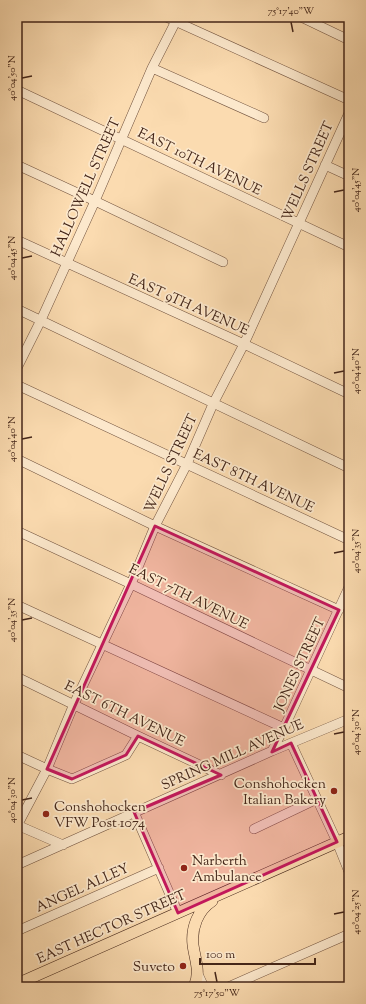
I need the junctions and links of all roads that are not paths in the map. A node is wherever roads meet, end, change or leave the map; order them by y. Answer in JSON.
{"nodes":[{"id":1,"x":166,"y":17,"type":"edge"},
{"id":2,"x":301,"y":17,"type":"edge"},
{"id":3,"x":177,"y":19,"type":"edge"},
{"id":4,"x":349,"y":40,"type":"edge"},
{"id":5,"x":152,"y":68,"type":"junction"},
{"id":6,"x":17,"y":90,"type":"edge"},
{"id":7,"x":349,"y":100,"type":"edge"},
{"id":8,"x":349,"y":113,"type":"edge"},
{"id":9,"x":264,"y":118,"type":"dead end"},
{"id":10,"x":121,"y":139,"type":"junction"},
{"id":11,"x":17,"y":165,"type":"edge"},
{"id":12,"x":325,"y":165,"type":"junction"},
{"id":13,"x":349,"y":176,"type":"edge"},
{"id":14,"x":95,"y":201,"type":"junction"},
{"id":15,"x":298,"y":224,"type":"junction"},
{"id":16,"x":17,"y":240,"type":"edge"},
{"id":17,"x":349,"y":247,"type":"edge"},
{"id":18,"x":223,"y":262,"type":"dead end"},
{"id":19,"x":66,"y":263,"type":"junction"},
{"id":20,"x":17,"y":310,"type":"edge"},
{"id":21,"x":41,"y":320,"type":"junction"},
{"id":22,"x":244,"y":344,"type":"junction"},
{"id":23,"x":17,"y":368,"type":"edge"},
{"id":24,"x":17,"y":385,"type":"edge"},
{"id":25,"x":349,"y":394,"type":"edge"},
{"id":26,"x":213,"y":404,"type":"junction"},
{"id":27,"x":17,"y":459,"type":"edge"},
{"id":28,"x":187,"y":464,"type":"junction"},
{"id":29,"x":349,"y":468,"type":"edge"},
{"id":30,"x":156,"y":526,"type":"junction"},
{"id":31,"x":17,"y":531,"type":"edge"},
{"id":32,"x":349,"y":540,"type":"edge"},
{"id":33,"x":131,"y":584,"type":"junction"},
{"id":34,"x":349,"y":587,"type":"edge"},
{"id":35,"x":17,"y":604,"type":"edge"},
{"id":36,"x":340,"y":610,"type":"junction"},
{"id":37,"x":102,"y":645,"type":"junction"},
{"id":38,"x":310,"y":670,"type":"junction"},
{"id":39,"x":17,"y":677,"type":"edge"},
{"id":40,"x":349,"y":688,"type":"edge"},
{"id":41,"x":74,"y":704,"type":"junction"},
{"id":42,"x":349,"y":719,"type":"edge"},
{"id":43,"x":284,"y":728,"type":"junction"},
{"id":44,"x":138,"y":736,"type":"junction"},
{"id":45,"x":292,"y":744,"type":"junction"},
{"id":46,"x":272,"y":751,"type":"junction"},
{"id":47,"x":17,"y":754,"type":"edge"},
{"id":48,"x":47,"y":770,"type":"junction"},
{"id":49,"x":221,"y":774,"type":"junction"},
{"id":50,"x":317,"y":799,"type":"junction"},
{"id":51,"x":134,"y":812,"type":"junction"},
{"id":52,"x":17,"y":825,"type":"edge"},
{"id":53,"x":254,"y":829,"type":"dead end"},
{"id":54,"x":349,"y":837,"type":"edge"},
{"id":55,"x":337,"y":842,"type":"junction"},
{"id":56,"x":63,"y":845,"type":"junction"},
{"id":57,"x":17,"y":865,"type":"edge"},
{"id":58,"x":159,"y":868,"type":"junction"},
{"id":59,"x":349,"y":872,"type":"edge"},
{"id":60,"x":230,"y":890,"type":"junction"},
{"id":61,"x":178,"y":914,"type":"junction"},
{"id":62,"x":17,"y":931,"type":"edge"},
{"id":63,"x":193,"y":932,"type":"junction"},
{"id":64,"x":349,"y":934,"type":"edge"},
{"id":65,"x":198,"y":974,"type":"junction"},
{"id":66,"x":17,"y":984,"type":"edge"},
{"id":67,"x":194,"y":987,"type":"edge"},
{"id":68,"x":204,"y":987,"type":"edge"},
{"id":69,"x":228,"y":987,"type":"edge"}],
"edges":[{"from":1,"to":3,"type":"street"},
{"from":2,"to":4,"type":"street"},
{"from":3,"to":5,"type":"street","name":"HALLOWELL STREET"},
{"from":3,"to":7,"type":"street"},
{"from":5,"to":9,"type":"street"},
{"from":5,"to":10,"type":"street","name":"HALLOWELL STREET"},
{"from":6,"to":10,"type":"street","name":"EAST 10TH AVENUE"},
{"from":8,"to":12,"type":"street","name":"WELLS STREET"},
{"from":10,"to":14,"type":"street","name":"HALLOWELL STREET"},
{"from":10,"to":15,"type":"street","name":"EAST 10TH AVENUE"},
{"from":11,"to":14,"type":"street"},
{"from":12,"to":13,"type":"street"},
{"from":12,"to":15,"type":"street","name":"WELLS STREET"},
{"from":14,"to":18,"type":"street"},
{"from":14,"to":19,"type":"street","name":"HALLOWELL STREET"},
{"from":15,"to":17,"type":"street","name":"EAST 10TH AVENUE"},
{"from":15,"to":22,"type":"street","name":"WELLS STREET"},
{"from":16,"to":19,"type":"street","name":"EAST 9TH AVENUE"},
{"from":19,"to":21,"type":"street","name":"HALLOWELL STREET"},
{"from":19,"to":22,"type":"street","name":"EAST 9TH AVENUE"},
{"from":20,"to":21,"type":"street"},
{"from":21,"to":23,"type":"street","name":"HALLOWELL STREET"},
{"from":21,"to":26,"type":"street"},
{"from":22,"to":25,"type":"street","name":"EAST 9TH AVENUE"},
{"from":22,"to":26,"type":"street","name":"WELLS STREET"},
{"from":24,"to":28,"type":"street","name":"EAST 8TH AVENUE"},
{"from":26,"to":28,"type":"street","name":"WELLS STREET"},
{"from":26,"to":29,"type":"street"},
{"from":27,"to":30,"type":"street"},
{"from":28,"to":30,"type":"street","name":"WELLS STREET"},
{"from":28,"to":32,"type":"street","name":"EAST 8TH AVENUE"},
{"from":30,"to":33,"type":"street","name":"WELLS STREET"},
{"from":30,"to":36,"type":"street"},
{"from":31,"to":33,"type":"street","name":"EAST 7TH AVENUE"},
{"from":33,"to":37,"type":"street","name":"WELLS STREET"},
{"from":33,"to":38,"type":"street","name":"EAST 7TH AVENUE"},
{"from":34,"to":36,"type":"street","name":"JONES STREET"},
{"from":35,"to":37,"type":"street"},
{"from":36,"to":38,"type":"street","name":"JONES STREET"},
{"from":37,"to":41,"type":"street","name":"WELLS STREET"},
{"from":37,"to":43,"type":"street"},
{"from":38,"to":40,"type":"street","name":"EAST 7TH AVENUE"},
{"from":38,"to":43,"type":"street","name":"JONES STREET"},
{"from":39,"to":41,"type":"street","name":"EAST 6TH AVENUE"},
{"from":41,"to":44,"type":"street","name":"EAST 6TH AVENUE"},
{"from":41,"to":48,"type":"street","name":"WELLS STREET"},
{"from":42,"to":45,"type":"street","name":"SPRING MILL AVENUE"},
{"from":43,"to":46,"type":"street","name":"JONES STREET"},
{"from":44,"to":48,"type":"street"},
{"from":44,"to":49,"type":"street","name":"EAST 6TH AVENUE"},
{"from":45,"to":46,"type":"street","name":"SPRING MILL AVENUE"},
{"from":45,"to":50,"type":"street"},
{"from":46,"to":49,"type":"street","name":"SPRING MILL AVENUE"},
{"from":47,"to":48,"type":"street"},
{"from":48,"to":52,"type":"street","name":"WELLS STREET"},
{"from":49,"to":51,"type":"street","name":"SPRING MILL AVENUE"},
{"from":50,"to":53,"type":"street"},
{"from":50,"to":55,"type":"street"},
{"from":51,"to":56,"type":"street","name":"SPRING MILL AVENUE"},
{"from":51,"to":58,"type":"street"},
{"from":52,"to":56,"type":"street"},
{"from":54,"to":55,"type":"main road","name":"EAST HECTOR STREET"},
{"from":55,"to":59,"type":"street"},
{"from":55,"to":60,"type":"main road","name":"EAST HECTOR STREET"},
{"from":56,"to":57,"type":"street","name":"SPRING MILL AVENUE"},
{"from":58,"to":61,"type":"street"},
{"from":58,"to":62,"type":"street","name":"ANGEL ALLEY"},
{"from":60,"to":61,"type":"main road","name":"EAST HECTOR STREET"},
{"from":60,"to":63,"type":"main road"},
{"from":61,"to":63,"type":"main road"},
{"from":61,"to":66,"type":"main road","name":"EAST HECTOR STREET"},
{"from":63,"to":65,"type":"main road"},
{"from":64,"to":69,"type":"street"},
{"from":65,"to":67,"type":"main road"},
{"from":65,"to":68,"type":"street"}]}
